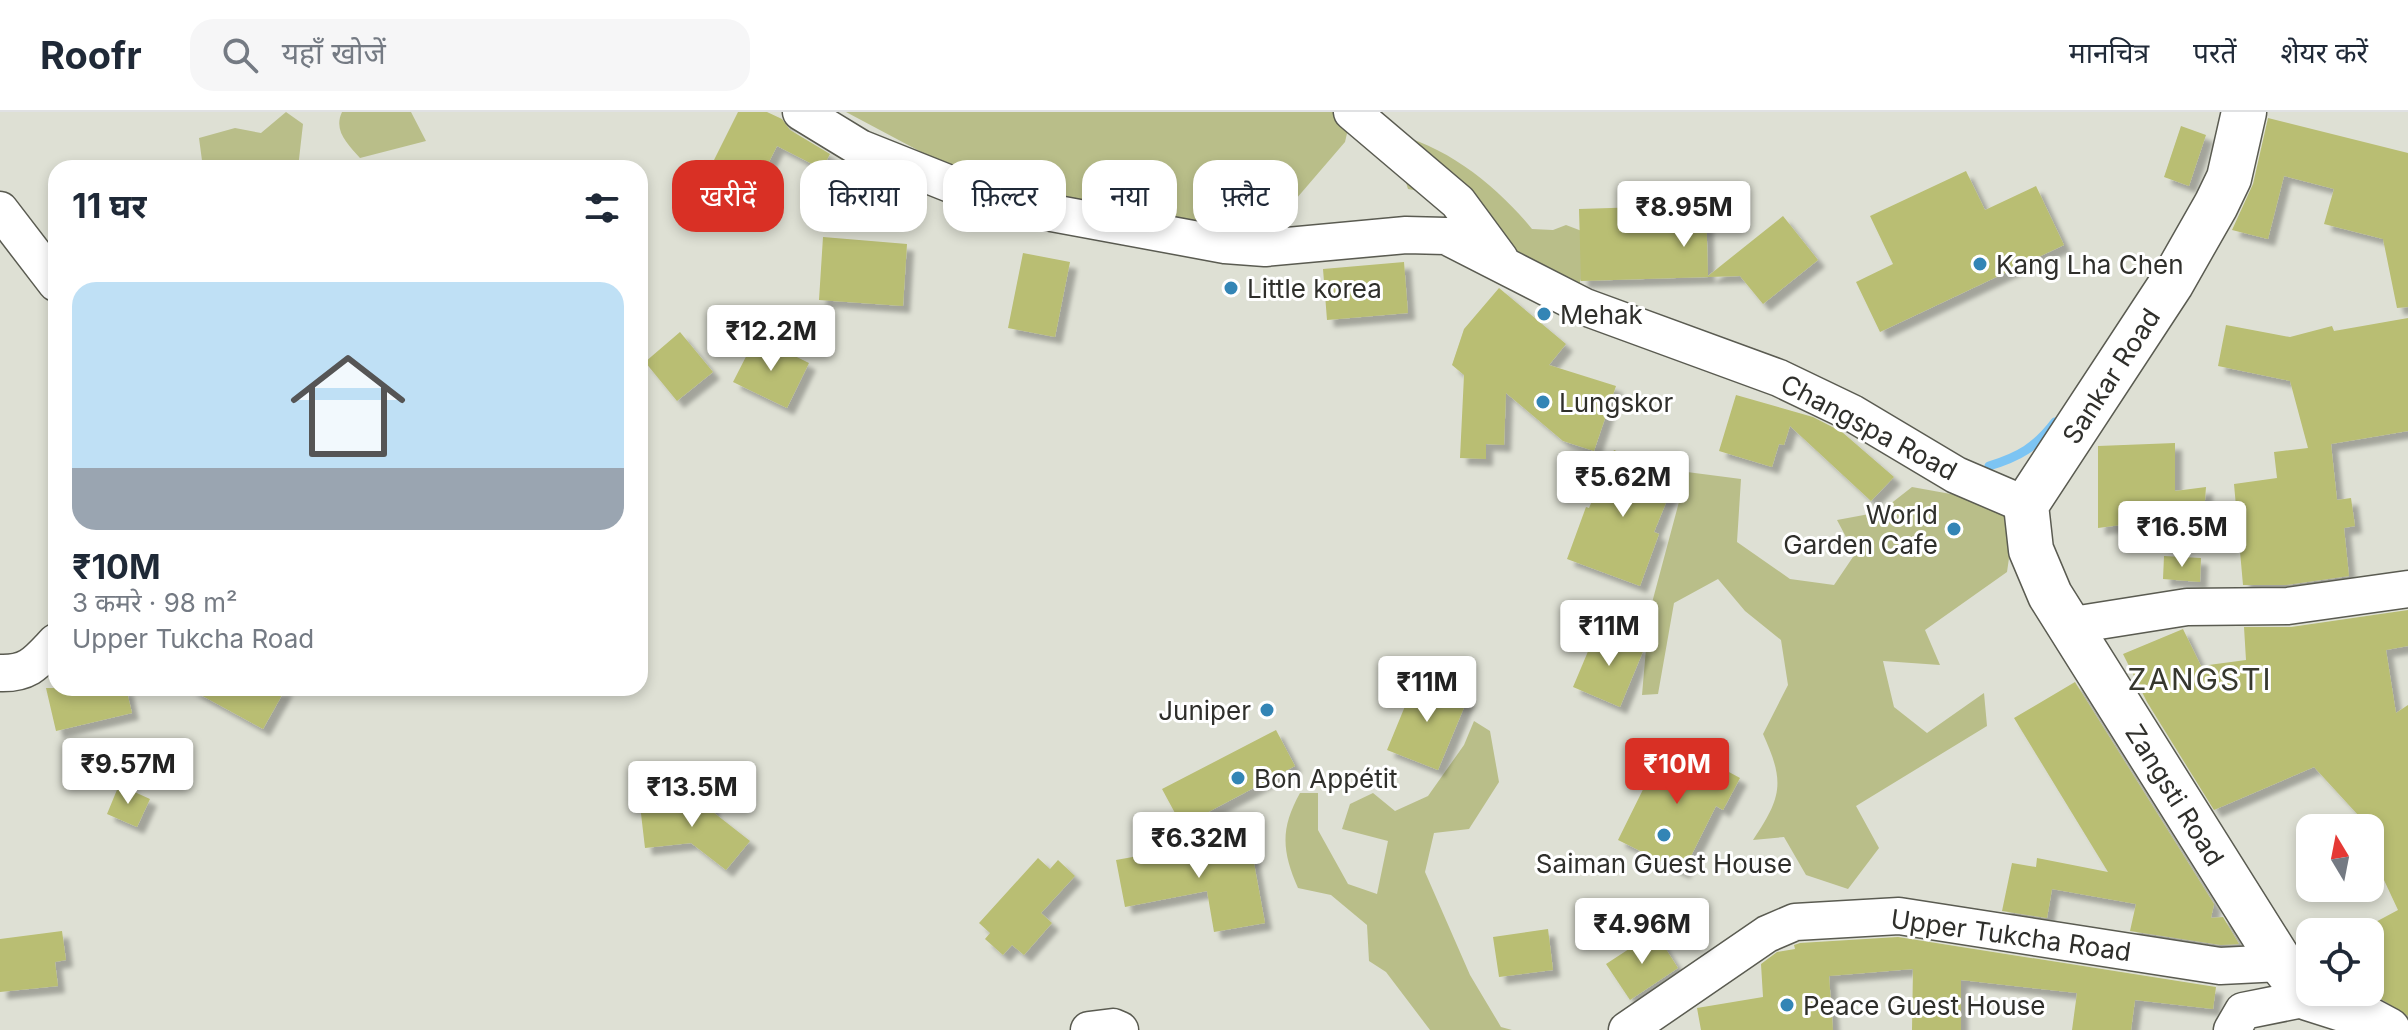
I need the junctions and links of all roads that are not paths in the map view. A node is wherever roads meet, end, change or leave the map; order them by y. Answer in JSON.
{"nodes":[{"id":1,"x":801,"y":112,"type":"edge"},
{"id":2,"x":1352,"y":112,"type":"edge"},
{"id":3,"x":2244,"y":112,"type":"edge"},
{"id":4,"x":0,"y":210,"type":"edge"},
{"id":5,"x":1506,"y":267,"type":"junction"},
{"id":6,"x":48,"y":273,"type":"edge"},
{"id":7,"x":2026,"y":505,"type":"junction"},
{"id":8,"x":2408,"y":589,"type":"edge"},
{"id":9,"x":2067,"y":626,"type":"junction"},
{"id":10,"x":48,"y":651,"type":"edge"},
{"id":11,"x":0,"y":673,"type":"edge"},
{"id":12,"x":2281,"y":963,"type":"junction"},
{"id":13,"x":2296,"y":982,"type":"edge"},
{"id":14,"x":2296,"y":1000,"type":"edge"},
{"id":15,"x":2333,"y":1006,"type":"edge"},
{"id":16,"x":1089,"y":1030,"type":"edge"},
{"id":17,"x":1120,"y":1030,"type":"edge"},
{"id":18,"x":1627,"y":1030,"type":"edge"},
{"id":19,"x":2232,"y":1030,"type":"edge"},
{"id":20,"x":2388,"y":1030,"type":"edge"}],
"edges":[{"from":1,"to":5,"type":"street","name":"Changspa Road"},
{"from":2,"to":5,"type":"street"},
{"from":3,"to":7,"type":"main road","name":"Sankar Road"},
{"from":4,"to":6,"type":"street"},
{"from":5,"to":7,"type":"street","name":"Changspa Road"},
{"from":7,"to":9,"type":"main road","name":"Zangsti Road"},
{"from":8,"to":9,"type":"street"},
{"from":9,"to":12,"type":"main road","name":"Zangsti Road"},
{"from":10,"to":11,"type":"street"},
{"from":12,"to":13,"type":"main road","name":"Zangsti Road"},
{"from":12,"to":18,"type":"street","name":"Upper Tukcha Road"},
{"from":14,"to":19,"type":"street"},
{"from":15,"to":20,"type":"main road"},
{"from":16,"to":17,"type":"street"}]}
